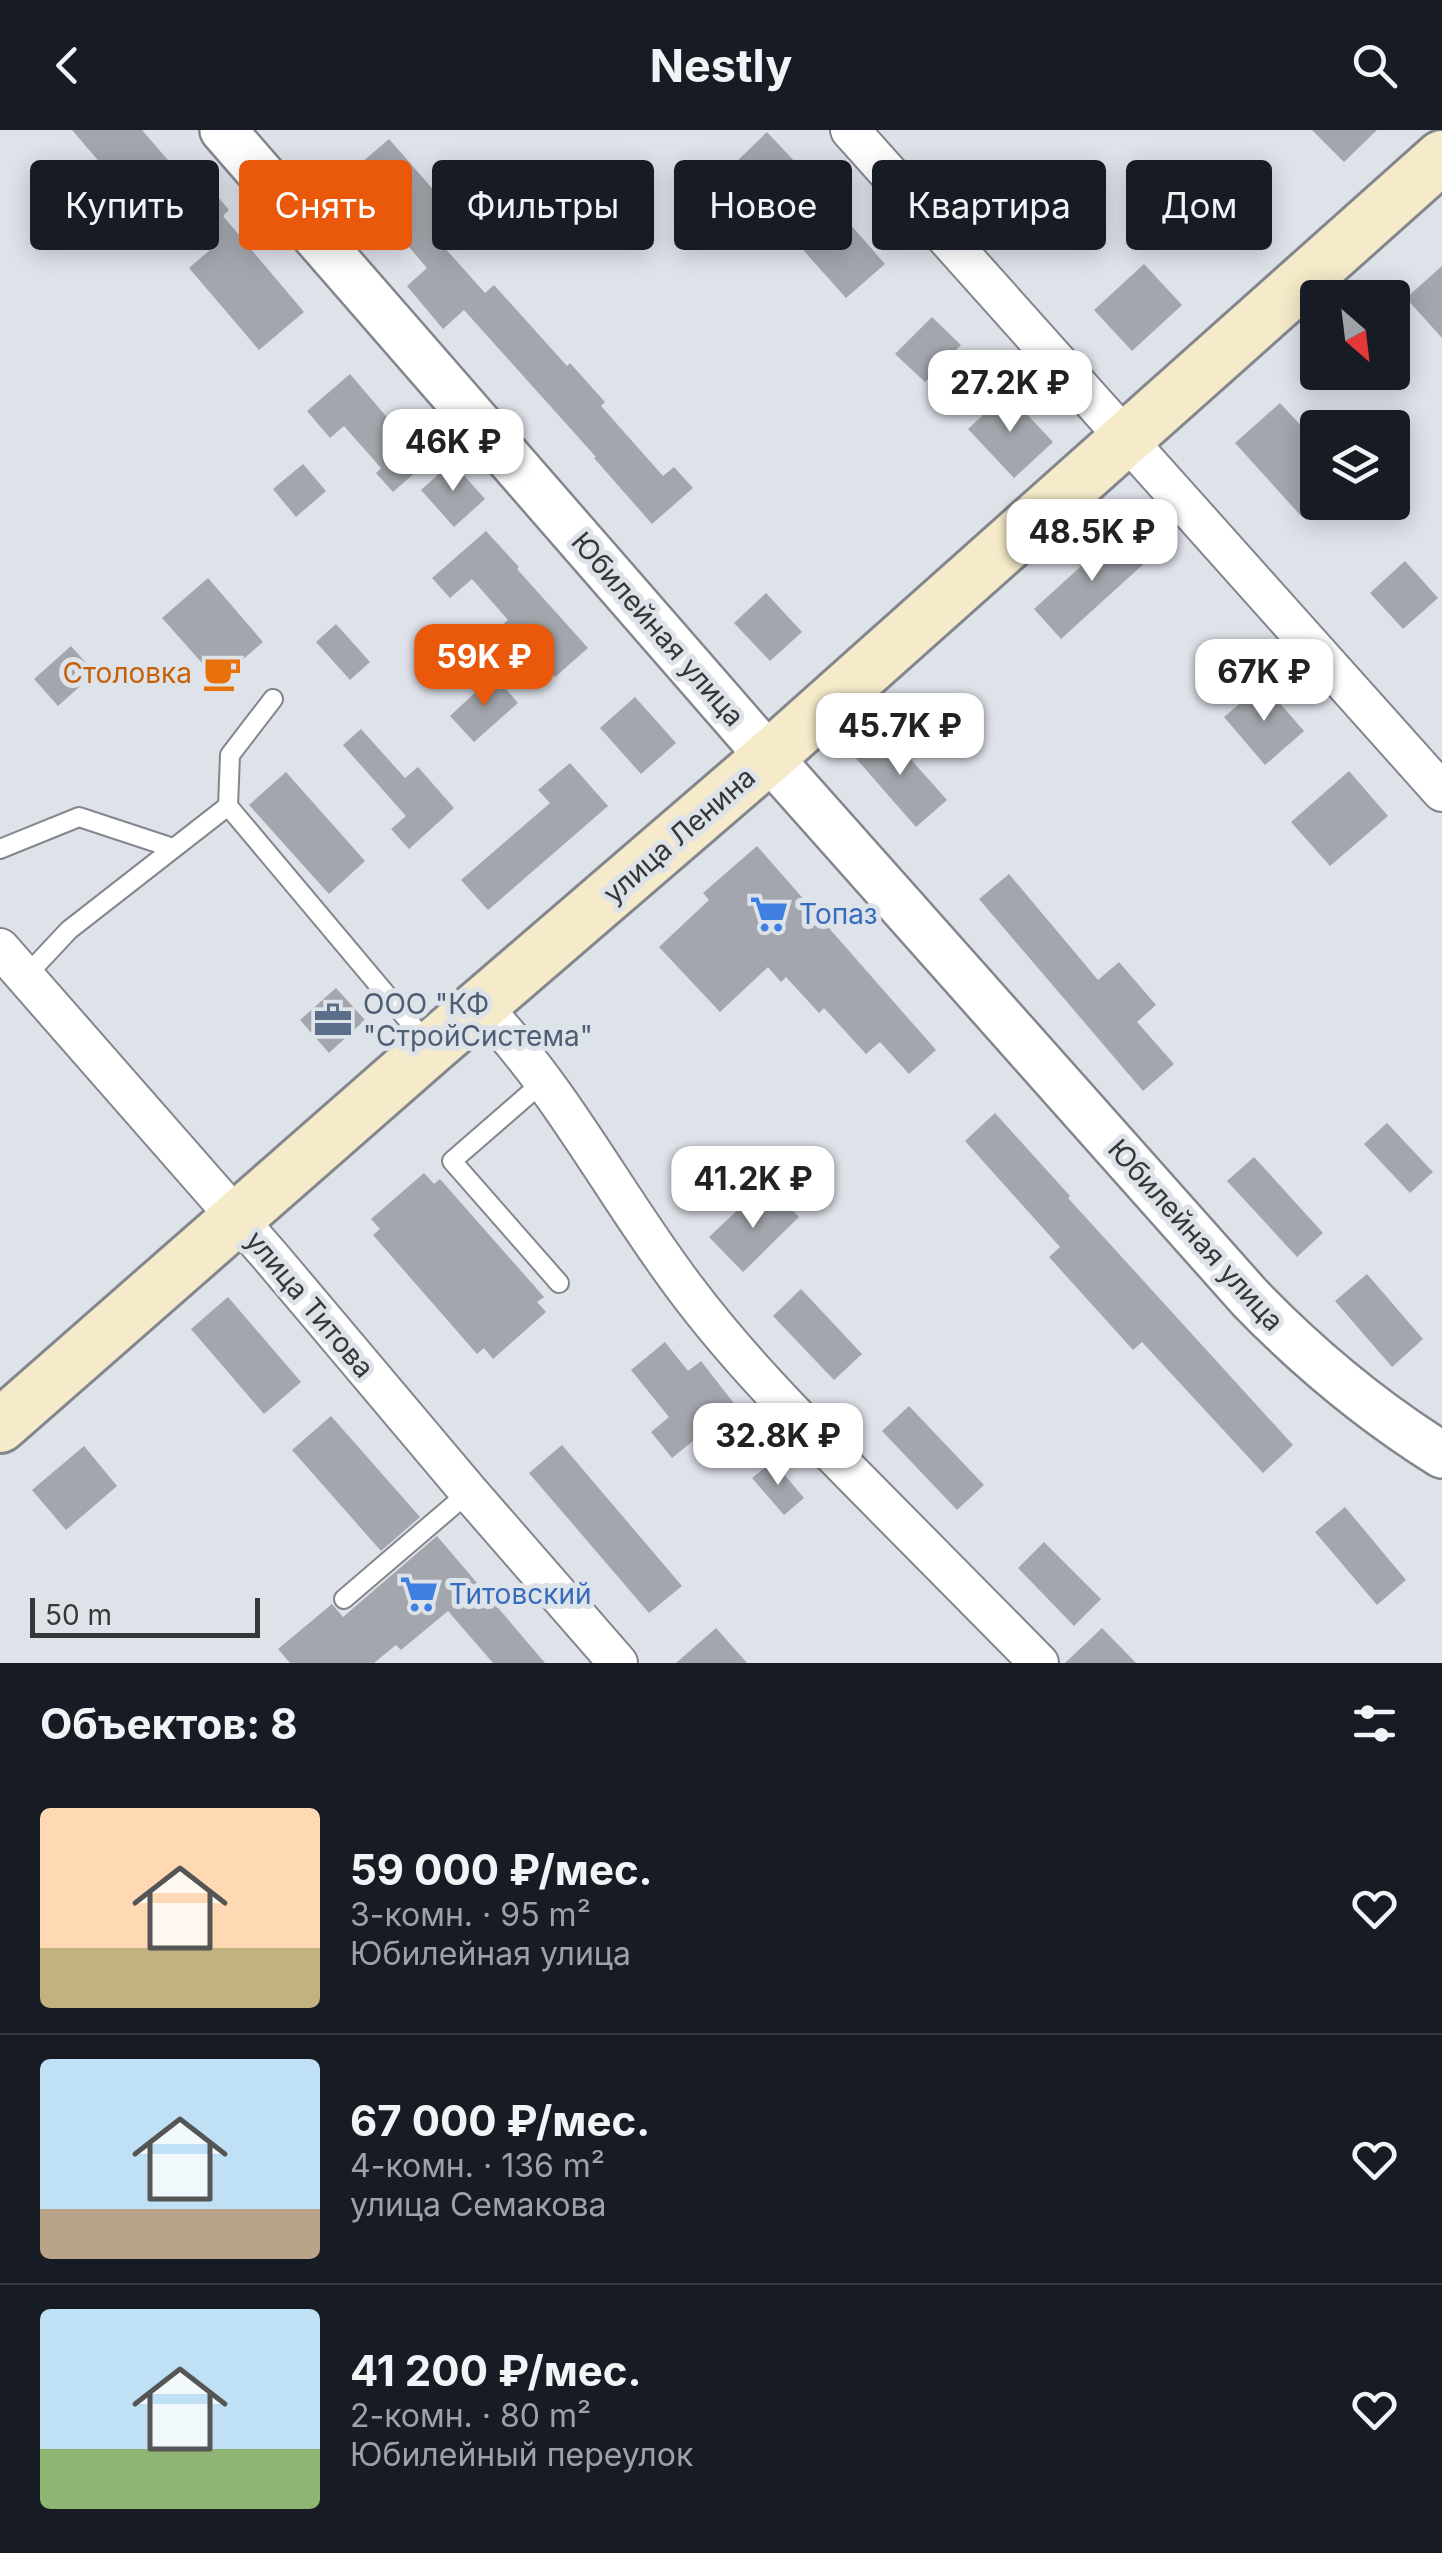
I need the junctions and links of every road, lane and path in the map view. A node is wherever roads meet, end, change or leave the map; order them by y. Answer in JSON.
{"nodes":[{"id":1,"x":223,"y":130,"type":"edge"},
{"id":2,"x":850,"y":130,"type":"edge"},
{"id":3,"x":1442,"y":158,"type":"edge"},
{"id":4,"x":1125,"y":439,"type":"junction"},
{"id":5,"x":273,"y":699,"type":"dead end"},
{"id":6,"x":769,"y":757,"type":"junction"},
{"id":7,"x":1442,"y":792,"type":"edge"},
{"id":8,"x":228,"y":806,"type":"junction"},
{"id":9,"x":173,"y":848,"type":"junction"},
{"id":10,"x":0,"y":849,"type":"edge"},
{"id":11,"x":0,"y":948,"type":"edge"},
{"id":12,"x":25,"y":976,"type":"junction"},
{"id":13,"x":481,"y":1006,"type":"junction"},
{"id":14,"x":431,"y":1048,"type":"junction"},
{"id":15,"x":545,"y":1080,"type":"junction"},
{"id":16,"x":238,"y":1219,"type":"junction"},
{"id":17,"x":559,"y":1283,"type":"dead end"},
{"id":18,"x":0,"y":1426,"type":"edge"},
{"id":19,"x":1442,"y":1454,"type":"edge"},
{"id":20,"x":470,"y":1492,"type":"junction"},
{"id":21,"x":344,"y":1598,"type":"dead end"},
{"id":22,"x":618,"y":1663,"type":"edge"},
{"id":23,"x":1039,"y":1663,"type":"edge"}],
"edges":[{"from":1,"to":6,"type":"street","name":"Юбилейная улица"},
{"from":2,"to":4,"type":"street"},
{"from":3,"to":4,"type":"main road","name":"улица Ленина"},
{"from":4,"to":6,"type":"main road","name":"улица Ленина"},
{"from":4,"to":7,"type":"street"},
{"from":5,"to":8,"type":"lane"},
{"from":6,"to":13,"type":"main road","name":"улица Ленина"},
{"from":6,"to":19,"type":"street","name":"Юбилейная улица"},
{"from":8,"to":9,"type":"lane"},
{"from":8,"to":14,"type":"lane"},
{"from":9,"to":10,"type":"lane"},
{"from":9,"to":12,"type":"lane"},
{"from":11,"to":12,"type":"street","name":"улица Титова"},
{"from":12,"to":16,"type":"street","name":"улица Титова"},
{"from":13,"to":14,"type":"main road","name":"улица Ленина"},
{"from":13,"to":15,"type":"street"},
{"from":14,"to":16,"type":"main road","name":"улица Ленина"},
{"from":15,"to":17,"type":"lane"},
{"from":15,"to":23,"type":"street"},
{"from":16,"to":18,"type":"main road","name":"улица Ленина"},
{"from":16,"to":20,"type":"street","name":"улица Титова"},
{"from":20,"to":21,"type":"lane"},
{"from":20,"to":22,"type":"street","name":"улица Титова"}]}
